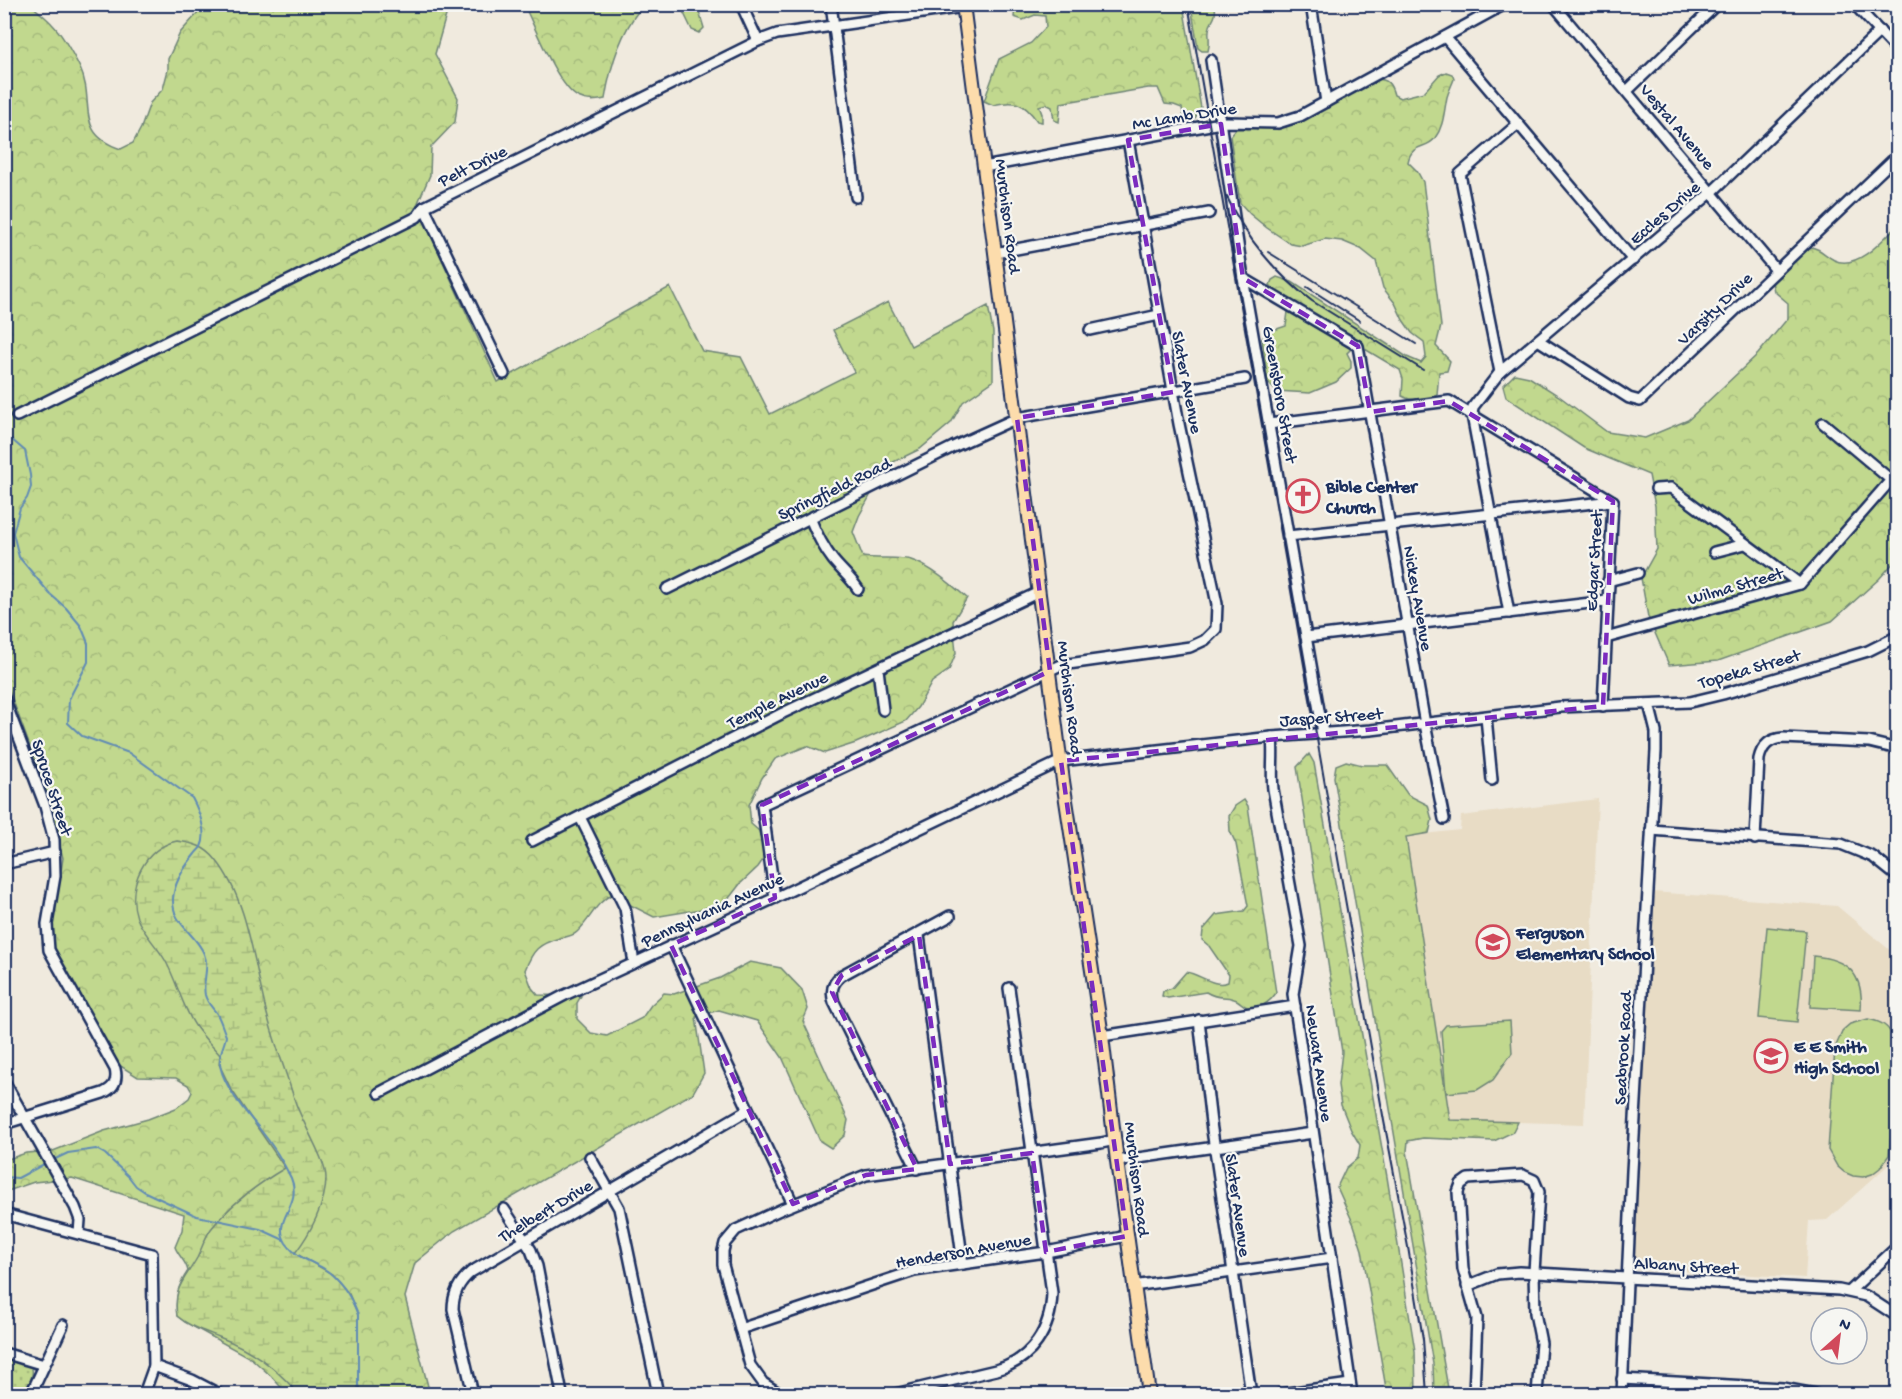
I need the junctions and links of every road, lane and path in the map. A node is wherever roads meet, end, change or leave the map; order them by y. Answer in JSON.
{"nodes":[{"id":1,"x":741,"y":4,"type":"edge"},
{"id":2,"x":831,"y":4,"type":"edge"},
{"id":3,"x":1311,"y":4,"type":"edge"},
{"id":4,"x":1505,"y":4,"type":"edge"},
{"id":5,"x":1553,"y":4,"type":"edge"},
{"id":6,"x":1717,"y":4,"type":"edge"},
{"id":7,"x":1854,"y":4,"type":"edge"},
{"id":8,"x":963,"y":6,"type":"edge"},
{"id":9,"x":834,"y":26,"type":"junction"},
{"id":10,"x":1880,"y":32,"type":"junction"},
{"id":11,"x":1445,"y":37,"type":"junction"},
{"id":12,"x":758,"y":41,"type":"junction"},
{"id":13,"x":1898,"y":51,"type":"edge"},
{"id":14,"x":1211,"y":60,"type":"dead end"},
{"id":15,"x":1627,"y":91,"type":"junction"},
{"id":16,"x":1326,"y":102,"type":"junction"},
{"id":17,"x":1221,"y":124,"type":"junction"},
{"id":18,"x":1518,"y":124,"type":"junction"},
{"id":19,"x":1128,"y":140,"type":"junction"},
{"id":20,"x":1898,"y":155,"type":"edge"},
{"id":21,"x":984,"y":167,"type":"junction"},
{"id":22,"x":1712,"y":192,"type":"junction"},
{"id":23,"x":856,"y":197,"type":"dead end"},
{"id":24,"x":424,"y":207,"type":"junction"},
{"id":25,"x":1209,"y":213,"type":"dead end"},
{"id":26,"x":1143,"y":225,"type":"junction"},
{"id":27,"x":995,"y":253,"type":"junction"},
{"id":28,"x":1633,"y":260,"type":"junction"},
{"id":29,"x":1776,"y":270,"type":"junction"},
{"id":30,"x":1243,"y":278,"type":"junction"},
{"id":31,"x":1159,"y":315,"type":"junction"},
{"id":32,"x":1090,"y":330,"type":"dead end"},
{"id":33,"x":1538,"y":340,"type":"junction"},
{"id":34,"x":1500,"y":372,"type":"junction"},
{"id":35,"x":504,"y":374,"type":"dead end"},
{"id":36,"x":1245,"y":379,"type":"dead end"},
{"id":37,"x":1173,"y":392,"type":"junction"},
{"id":38,"x":1370,"y":412,"type":"junction"},
{"id":39,"x":17,"y":416,"type":"dead end"},
{"id":40,"x":1472,"y":416,"type":"junction"},
{"id":41,"x":1017,"y":418,"type":"junction"},
{"id":42,"x":1823,"y":423,"type":"dead end"},
{"id":43,"x":1269,"y":424,"type":"junction"},
{"id":44,"x":1894,"y":476,"type":"edge"},
{"id":45,"x":1656,"y":489,"type":"dead end"},
{"id":46,"x":1613,"y":501,"type":"junction"},
{"id":47,"x":1490,"y":513,"type":"junction"},
{"id":48,"x":810,"y":518,"type":"junction"},
{"id":49,"x":1390,"y":525,"type":"junction"},
{"id":50,"x":1288,"y":536,"type":"junction"},
{"id":51,"x":1744,"y":544,"type":"junction"},
{"id":52,"x":1714,"y":552,"type":"dead end"},
{"id":53,"x":1638,"y":573,"type":"dead end"},
{"id":54,"x":1608,"y":581,"type":"junction"},
{"id":55,"x":1800,"y":584,"type":"junction"},
{"id":56,"x":667,"y":589,"type":"dead end"},
{"id":57,"x":858,"y":589,"type":"dead end"},
{"id":58,"x":1039,"y":592,"type":"junction"},
{"id":59,"x":1607,"y":601,"type":"junction"},
{"id":60,"x":1509,"y":613,"type":"junction"},
{"id":61,"x":1408,"y":625,"type":"junction"},
{"id":62,"x":1898,"y":636,"type":"edge"},
{"id":63,"x":1306,"y":638,"type":"junction"},
{"id":64,"x":1606,"y":638,"type":"junction"},
{"id":65,"x":878,"y":669,"type":"junction"},
{"id":66,"x":1050,"y":671,"type":"junction"},
{"id":67,"x":4,"y":698,"type":"edge"},
{"id":68,"x":1649,"y":704,"type":"junction"},
{"id":69,"x":1603,"y":706,"type":"junction"},
{"id":70,"x":883,"y":710,"type":"dead end"},
{"id":71,"x":1486,"y":717,"type":"junction"},
{"id":72,"x":1425,"y":724,"type":"junction"},
{"id":73,"x":1323,"y":733,"type":"junction"},
{"id":74,"x":1272,"y":737,"type":"junction"},
{"id":75,"x":1898,"y":749,"type":"edge"},
{"id":76,"x":1061,"y":761,"type":"junction"},
{"id":77,"x":1492,"y":780,"type":"dead end"},
{"id":78,"x":580,"y":817,"type":"junction"},
{"id":79,"x":1443,"y":819,"type":"dead end"},
{"id":80,"x":1651,"y":830,"type":"junction"},
{"id":81,"x":1755,"y":839,"type":"junction"},
{"id":82,"x":532,"y":841,"type":"dead end"},
{"id":83,"x":55,"y":852,"type":"junction"},
{"id":84,"x":4,"y":864,"type":"edge"},
{"id":85,"x":1898,"y":877,"type":"edge"},
{"id":86,"x":775,"y":898,"type":"junction"},
{"id":87,"x":950,"y":916,"type":"dead end"},
{"id":88,"x":919,"y":935,"type":"junction"},
{"id":89,"x":671,"y":945,"type":"junction"},
{"id":90,"x":634,"y":963,"type":"junction"},
{"id":91,"x":1009,"y":988,"type":"dead end"},
{"id":92,"x":1295,"y":1006,"type":"junction"},
{"id":93,"x":1198,"y":1020,"type":"junction"},
{"id":94,"x":1102,"y":1035,"type":"junction"},
{"id":95,"x":4,"y":1081,"type":"edge"},
{"id":96,"x":379,"y":1093,"type":"dead end"},
{"id":97,"x":748,"y":1110,"type":"junction"},
{"id":98,"x":25,"y":1117,"type":"junction"},
{"id":99,"x":4,"y":1124,"type":"edge"},
{"id":100,"x":1313,"y":1133,"type":"junction"},
{"id":101,"x":1114,"y":1140,"type":"junction"},
{"id":102,"x":1214,"y":1147,"type":"junction"},
{"id":103,"x":1032,"y":1153,"type":"junction"},
{"id":104,"x":590,"y":1157,"type":"dead end"},
{"id":105,"x":1117,"y":1161,"type":"junction"},
{"id":106,"x":950,"y":1164,"type":"junction"},
{"id":107,"x":917,"y":1168,"type":"junction"},
{"id":108,"x":610,"y":1190,"type":"junction"},
{"id":109,"x":793,"y":1204,"type":"junction"},
{"id":110,"x":504,"y":1209,"type":"dead end"},
{"id":111,"x":4,"y":1214,"type":"edge"},
{"id":112,"x":79,"y":1233,"type":"junction"},
{"id":113,"x":1127,"y":1236,"type":"junction"},
{"id":114,"x":525,"y":1241,"type":"junction"},
{"id":115,"x":1898,"y":1246,"type":"edge"},
{"id":116,"x":1046,"y":1252,"type":"junction"},
{"id":117,"x":1332,"y":1258,"type":"junction"},
{"id":118,"x":963,"y":1264,"type":"junction"},
{"id":119,"x":1232,"y":1272,"type":"junction"},
{"id":120,"x":1534,"y":1272,"type":"junction"},
{"id":121,"x":1627,"y":1278,"type":"junction"},
{"id":122,"x":1133,"y":1286,"type":"junction"},
{"id":123,"x":1467,"y":1286,"type":"junction"},
{"id":124,"x":1850,"y":1291,"type":"junction"},
{"id":125,"x":1898,"y":1317,"type":"edge"},
{"id":126,"x":63,"y":1326,"type":"dead end"},
{"id":127,"x":740,"y":1329,"type":"junction"},
{"id":128,"x":4,"y":1353,"type":"edge"},
{"id":129,"x":45,"y":1365,"type":"junction"},
{"id":130,"x":154,"y":1366,"type":"junction"},
{"id":131,"x":1622,"y":1379,"type":"junction"},
{"id":132,"x":1350,"y":1384,"type":"junction"},
{"id":133,"x":31,"y":1395,"type":"edge"},
{"id":134,"x":144,"y":1395,"type":"edge"},
{"id":135,"x":219,"y":1395,"type":"edge"},
{"id":136,"x":472,"y":1395,"type":"edge"},
{"id":137,"x":562,"y":1395,"type":"edge"},
{"id":138,"x":658,"y":1395,"type":"edge"},
{"id":139,"x":780,"y":1395,"type":"edge"},
{"id":140,"x":895,"y":1395,"type":"edge"},
{"id":141,"x":1149,"y":1395,"type":"edge"},
{"id":142,"x":1251,"y":1395,"type":"edge"},
{"id":143,"x":1280,"y":1395,"type":"edge"},
{"id":144,"x":1352,"y":1395,"type":"edge"},
{"id":145,"x":1474,"y":1395,"type":"edge"},
{"id":146,"x":1537,"y":1395,"type":"edge"},
{"id":147,"x":1622,"y":1395,"type":"edge"},
{"id":148,"x":1815,"y":1395,"type":"edge"}],
"edges":[{"from":1,"to":12,"type":"street"},
{"from":2,"to":9,"type":"street"},
{"from":3,"to":16,"type":"street"},
{"from":4,"to":11,"type":"street","name":"Mc Lamb Drive"},
{"from":5,"to":15,"type":"street","name":"Vestal Avenue"},
{"from":6,"to":15,"type":"street"},
{"from":7,"to":10,"type":"street"},
{"from":8,"to":9,"type":"street","name":"Pelt Drive"},
{"from":8,"to":21,"type":"main road","name":"Murchison Road"},
{"from":9,"to":12,"type":"street","name":"Pelt Drive"},
{"from":9,"to":23,"type":"street"},
{"from":10,"to":13,"type":"street"},
{"from":10,"to":22,"type":"street","name":"Eccles Drive"},
{"from":11,"to":16,"type":"street","name":"Mc Lamb Drive"},
{"from":11,"to":18,"type":"street"},
{"from":12,"to":24,"type":"street","name":"Pelt Drive"},
{"from":14,"to":17,"type":"street","name":"Greensboro Street"},
{"from":15,"to":22,"type":"street","name":"Vestal Avenue"},
{"from":16,"to":17,"type":"street","name":"Mc Lamb Drive"},
{"from":17,"to":19,"type":"street","name":"Mc Lamb Drive"},
{"from":17,"to":30,"type":"street","name":"Greensboro Street"},
{"from":18,"to":28,"type":"street"},
{"from":18,"to":34,"type":"street"},
{"from":19,"to":21,"type":"street","name":"Mc Lamb Drive"},
{"from":19,"to":26,"type":"street","name":"Slater Avenue"},
{"from":20,"to":29,"type":"street","name":"Varsity Drive"},
{"from":21,"to":27,"type":"main road","name":"Murchison Road"},
{"from":22,"to":28,"type":"street","name":"Eccles Drive"},
{"from":22,"to":29,"type":"street","name":"Vestal Avenue"},
{"from":24,"to":35,"type":"street"},
{"from":24,"to":39,"type":"street","name":"Pelt Drive"},
{"from":25,"to":26,"type":"street"},
{"from":26,"to":27,"type":"street"},
{"from":26,"to":31,"type":"street","name":"Slater Avenue"},
{"from":27,"to":41,"type":"main road","name":"Murchison Road"},
{"from":28,"to":33,"type":"street","name":"Eccles Drive"},
{"from":29,"to":33,"type":"street","name":"Varsity Drive"},
{"from":30,"to":38,"type":"street","name":"Nickey Avenue"},
{"from":30,"to":43,"type":"street","name":"Greensboro Street"},
{"from":31,"to":32,"type":"street"},
{"from":31,"to":37,"type":"street","name":"Slater Avenue"},
{"from":33,"to":34,"type":"street","name":"Eccles Drive"},
{"from":34,"to":40,"type":"street","name":"Eccles Drive"},
{"from":36,"to":37,"type":"street","name":"Springfield Road"},
{"from":37,"to":41,"type":"street","name":"Springfield Road"},
{"from":37,"to":66,"type":"street","name":"Slater Avenue"},
{"from":38,"to":40,"type":"street","name":"Edgar Street"},
{"from":38,"to":43,"type":"street"},
{"from":38,"to":49,"type":"street","name":"Nickey Avenue"},
{"from":40,"to":46,"type":"street","name":"Edgar Street"},
{"from":40,"to":47,"type":"street"},
{"from":41,"to":48,"type":"street","name":"Springfield Road"},
{"from":41,"to":58,"type":"main road","name":"Murchison Road"},
{"from":42,"to":44,"type":"street"},
{"from":43,"to":50,"type":"street","name":"Greensboro Street"},
{"from":44,"to":55,"type":"street","name":"Wilma Street"},
{"from":45,"to":51,"type":"street"},
{"from":46,"to":47,"type":"street"},
{"from":46,"to":54,"type":"street","name":"Edgar Street"},
{"from":47,"to":49,"type":"street"},
{"from":47,"to":60,"type":"street"},
{"from":48,"to":56,"type":"street","name":"Springfield Road"},
{"from":48,"to":57,"type":"street"},
{"from":49,"to":50,"type":"street"},
{"from":49,"to":61,"type":"street","name":"Nickey Avenue"},
{"from":50,"to":63,"type":"street","name":"Greensboro Street"},
{"from":51,"to":52,"type":"street"},
{"from":51,"to":55,"type":"street"},
{"from":53,"to":54,"type":"street"},
{"from":54,"to":59,"type":"street","name":"Edgar Street"},
{"from":55,"to":64,"type":"street","name":"Wilma Street"},
{"from":58,"to":65,"type":"street","name":"Temple Avenue"},
{"from":58,"to":66,"type":"main road","name":"Murchison Road"},
{"from":59,"to":60,"type":"street"},
{"from":59,"to":64,"type":"street","name":"Edgar Street"},
{"from":60,"to":61,"type":"street"},
{"from":61,"to":63,"type":"street"},
{"from":61,"to":72,"type":"street","name":"Nickey Avenue"},
{"from":62,"to":68,"type":"street","name":"Topeka Street"},
{"from":63,"to":73,"type":"street","name":"Greensboro Street"},
{"from":64,"to":69,"type":"street","name":"Edgar Street"},
{"from":65,"to":70,"type":"street"},
{"from":65,"to":78,"type":"street","name":"Temple Avenue"},
{"from":66,"to":76,"type":"main road","name":"Murchison Road"},
{"from":66,"to":86,"type":"street"},
{"from":67,"to":83,"type":"street","name":"Spruce Street"},
{"from":68,"to":69,"type":"street","name":"Topeka Street"},
{"from":68,"to":80,"type":"street","name":"Seabrook Road"},
{"from":69,"to":71,"type":"street","name":"Jasper Street"},
{"from":71,"to":72,"type":"street","name":"Jasper Street"},
{"from":71,"to":77,"type":"street"},
{"from":72,"to":73,"type":"street","name":"Jasper Street"},
{"from":72,"to":79,"type":"street","name":"Nickey Avenue"},
{"from":73,"to":74,"type":"street","name":"Jasper Street"},
{"from":74,"to":76,"type":"street","name":"Jasper Street"},
{"from":74,"to":92,"type":"street","name":"Newark Avenue"},
{"from":75,"to":81,"type":"street"},
{"from":76,"to":86,"type":"street","name":"Pennsylvania Avenue"},
{"from":76,"to":94,"type":"main road","name":"Murchison Road"},
{"from":78,"to":82,"type":"street","name":"Temple Avenue"},
{"from":78,"to":90,"type":"street"},
{"from":80,"to":81,"type":"street"},
{"from":80,"to":121,"type":"street","name":"Seabrook Road"},
{"from":81,"to":85,"type":"street"},
{"from":83,"to":84,"type":"street"},
{"from":83,"to":98,"type":"street","name":"Spruce Street"},
{"from":86,"to":89,"type":"street","name":"Pennsylvania Avenue"},
{"from":87,"to":88,"type":"street"},
{"from":88,"to":106,"type":"street"},
{"from":88,"to":107,"type":"street"},
{"from":89,"to":90,"type":"street","name":"Pennsylvania Avenue"},
{"from":89,"to":97,"type":"street"},
{"from":90,"to":96,"type":"street","name":"Pennsylvania Avenue"},
{"from":91,"to":103,"type":"street"},
{"from":92,"to":93,"type":"street"},
{"from":92,"to":100,"type":"street","name":"Newark Avenue"},
{"from":93,"to":94,"type":"street"},
{"from":93,"to":102,"type":"street","name":"Slater Avenue"},
{"from":94,"to":101,"type":"main road","name":"Murchison Road"},
{"from":95,"to":98,"type":"street"},
{"from":97,"to":108,"type":"street","name":"Thelbert Drive"},
{"from":97,"to":109,"type":"street"},
{"from":98,"to":99,"type":"street"},
{"from":98,"to":112,"type":"street"},
{"from":100,"to":102,"type":"street"},
{"from":100,"to":117,"type":"street","name":"Newark Avenue"},
{"from":101,"to":103,"type":"street"},
{"from":101,"to":105,"type":"main road","name":"Murchison Road"},
{"from":102,"to":105,"type":"street"},
{"from":102,"to":119,"type":"street","name":"Slater Avenue"},
{"from":103,"to":106,"type":"street"},
{"from":103,"to":116,"type":"street"},
{"from":104,"to":108,"type":"street"},
{"from":105,"to":113,"type":"main road","name":"Murchison Road"},
{"from":106,"to":107,"type":"street"},
{"from":106,"to":118,"type":"street"},
{"from":107,"to":109,"type":"street"},
{"from":108,"to":114,"type":"street","name":"Thelbert Drive"},
{"from":108,"to":138,"type":"street"},
{"from":109,"to":127,"type":"street"},
{"from":110,"to":114,"type":"street"},
{"from":111,"to":112,"type":"street"},
{"from":112,"to":130,"type":"street"},
{"from":113,"to":116,"type":"street","name":"Henderson Avenue"},
{"from":113,"to":122,"type":"main road","name":"Murchison Road"},
{"from":114,"to":136,"type":"street","name":"Thelbert Drive"},
{"from":114,"to":137,"type":"street"},
{"from":115,"to":124,"type":"street"},
{"from":116,"to":118,"type":"street","name":"Henderson Avenue"},
{"from":116,"to":140,"type":"street"},
{"from":117,"to":119,"type":"street"},
{"from":117,"to":132,"type":"street","name":"Newark Avenue"},
{"from":118,"to":127,"type":"street","name":"Henderson Avenue"},
{"from":119,"to":122,"type":"street"},
{"from":119,"to":142,"type":"street","name":"Slater Avenue"},
{"from":120,"to":121,"type":"street","name":"Albany Street"},
{"from":120,"to":123,"type":"street","name":"Albany Street"},
{"from":120,"to":123,"type":"street"},
{"from":120,"to":146,"type":"street"},
{"from":121,"to":124,"type":"street","name":"Albany Street"},
{"from":121,"to":131,"type":"street","name":"Seabrook Road"},
{"from":122,"to":141,"type":"main road","name":"Murchison Road"},
{"from":123,"to":145,"type":"street"},
{"from":124,"to":125,"type":"street","name":"Albany Street"},
{"from":126,"to":129,"type":"street"},
{"from":127,"to":139,"type":"street"},
{"from":128,"to":129,"type":"street"},
{"from":129,"to":133,"type":"street"},
{"from":130,"to":134,"type":"street"},
{"from":130,"to":135,"type":"street"},
{"from":131,"to":147,"type":"street","name":"Seabrook Road"},
{"from":131,"to":148,"type":"street"},
{"from":132,"to":143,"type":"street"},
{"from":132,"to":144,"type":"street","name":"Newark Avenue"}]}
